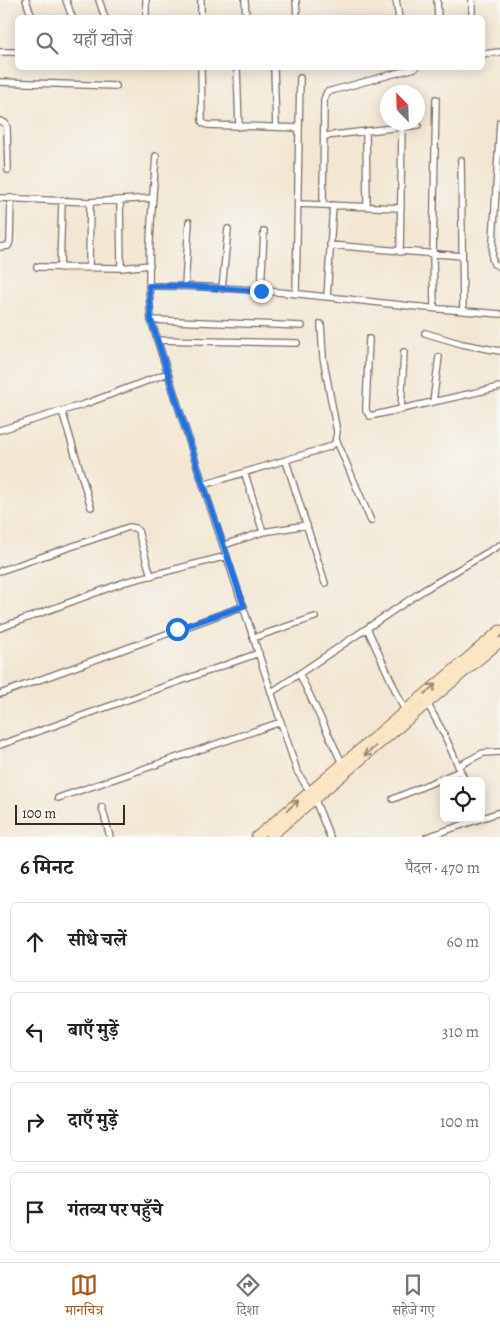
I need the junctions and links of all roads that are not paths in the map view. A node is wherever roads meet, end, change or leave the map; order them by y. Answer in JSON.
{"nodes":[{"id":1,"x":26,"y":0,"type":"edge"},
{"id":2,"x":66,"y":0,"type":"edge"},
{"id":3,"x":99,"y":0,"type":"edge"},
{"id":4,"x":146,"y":0,"type":"edge"},
{"id":5,"x":201,"y":0,"type":"edge"},
{"id":6,"x":245,"y":0,"type":"edge"},
{"id":7,"x":296,"y":0,"type":"edge"},
{"id":8,"x":396,"y":0,"type":"edge"},
{"id":9,"x":437,"y":0,"type":"edge"},
{"id":10,"x":472,"y":0,"type":"edge"},
{"id":11,"x":31,"y":15,"type":"edge"},
{"id":12,"x":71,"y":15,"type":"edge"},
{"id":13,"x":105,"y":15,"type":"edge"},
{"id":14,"x":146,"y":15,"type":"edge"},
{"id":15,"x":201,"y":15,"type":"edge"},
{"id":16,"x":246,"y":15,"type":"edge"},
{"id":17,"x":298,"y":15,"type":"edge"},
{"id":18,"x":398,"y":15,"type":"edge"},
{"id":19,"x":438,"y":15,"type":"edge"},
{"id":20,"x":472,"y":15,"type":"edge"},
{"id":21,"x":0,"y":52,"type":"edge"},
{"id":22,"x":15,"y":52,"type":"edge"},
{"id":23,"x":500,"y":52,"type":"edge"},
{"id":24,"x":485,"y":54,"type":"edge"},
{"id":25,"x":201,"y":70,"type":"edge"},
{"id":26,"x":237,"y":70,"type":"edge"},
{"id":27,"x":274,"y":70,"type":"edge"},
{"id":28,"x":407,"y":70,"type":"edge"},
{"id":29,"x":300,"y":78,"type":"dead end"},
{"id":30,"x":0,"y":82,"type":"edge"},
{"id":31,"x":116,"y":86,"type":"dead end"},
{"id":32,"x":436,"y":99,"type":"dead end"},
{"id":33,"x":0,"y":121,"type":"edge"},
{"id":34,"x":500,"y":122,"type":"edge"},
{"id":35,"x":239,"y":126,"type":"junction"},
{"id":36,"x":276,"y":127,"type":"junction"},
{"id":37,"x":299,"y":128,"type":"junction"},
{"id":38,"x":380,"y":129,"type":"edge"},
{"id":39,"x":402,"y":130,"type":"edge"},
{"id":40,"x":366,"y":131,"type":"junction"},
{"id":41,"x":324,"y":136,"type":"junction"},
{"id":42,"x":156,"y":156,"type":"dead end"},
{"id":43,"x":461,"y":160,"type":"dead end"},
{"id":44,"x":8,"y":170,"type":"dead end"},
{"id":45,"x":0,"y":198,"type":"edge"},
{"id":46,"x":11,"y":198,"type":"junction"},
{"id":47,"x":153,"y":198,"type":"junction"},
{"id":48,"x":120,"y":201,"type":"junction"},
{"id":49,"x":62,"y":202,"type":"junction"},
{"id":50,"x":90,"y":202,"type":"junction"},
{"id":51,"x":298,"y":204,"type":"junction"},
{"id":52,"x":323,"y":205,"type":"junction"},
{"id":53,"x":333,"y":205,"type":"junction"},
{"id":54,"x":368,"y":206,"type":"junction"},
{"id":55,"x":497,"y":206,"type":"edge"},
{"id":56,"x":401,"y":208,"type":"junction"},
{"id":57,"x":190,"y":222,"type":"dead end"},
{"id":58,"x":228,"y":229,"type":"dead end"},
{"id":59,"x":264,"y":231,"type":"dead end"},
{"id":60,"x":330,"y":245,"type":"junction"},
{"id":61,"x":0,"y":247,"type":"edge"},
{"id":62,"x":400,"y":252,"type":"junction"},
{"id":63,"x":433,"y":254,"type":"junction"},
{"id":64,"x":462,"y":256,"type":"junction"},
{"id":65,"x":150,"y":265,"type":"junction"},
{"id":66,"x":500,"y":267,"type":"edge"},
{"id":67,"x":37,"y":268,"type":"dead end"},
{"id":68,"x":60,"y":268,"type":"junction"},
{"id":69,"x":89,"y":268,"type":"junction"},
{"id":70,"x":121,"y":268,"type":"junction"},
{"id":71,"x":149,"y":286,"type":"junction"},
{"id":72,"x":185,"y":286,"type":"junction"},
{"id":73,"x":222,"y":289,"type":"junction"},
{"id":74,"x":261,"y":291,"type":"junction"},
{"id":75,"x":296,"y":293,"type":"junction"},
{"id":76,"x":327,"y":297,"type":"junction"},
{"id":77,"x":434,"y":308,"type":"junction"},
{"id":78,"x":463,"y":310,"type":"junction"},
{"id":79,"x":500,"y":314,"type":"edge"},
{"id":80,"x":151,"y":320,"type":"junction"},
{"id":81,"x":321,"y":324,"type":"dead end"},
{"id":82,"x":302,"y":326,"type":"dead end"},
{"id":83,"x":425,"y":333,"type":"dead end"},
{"id":84,"x":369,"y":339,"type":"dead end"},
{"id":85,"x":158,"y":340,"type":"junction"},
{"id":86,"x":297,"y":343,"type":"dead end"},
{"id":87,"x":500,"y":351,"type":"edge"},
{"id":88,"x":404,"y":352,"type":"dead end"},
{"id":89,"x":439,"y":357,"type":"dead end"},
{"id":90,"x":168,"y":373,"type":"junction"},
{"id":91,"x":500,"y":387,"type":"edge"},
{"id":92,"x":433,"y":402,"type":"junction"},
{"id":93,"x":401,"y":410,"type":"junction"},
{"id":94,"x":62,"y":411,"type":"junction"},
{"id":95,"x":0,"y":430,"type":"edge"},
{"id":96,"x":336,"y":439,"type":"junction"},
{"id":97,"x":286,"y":461,"type":"junction"},
{"id":98,"x":245,"y":474,"type":"junction"},
{"id":99,"x":203,"y":485,"type":"junction"},
{"id":100,"x":91,"y":507,"type":"dead end"},
{"id":101,"x":371,"y":521,"type":"dead end"},
{"id":102,"x":307,"y":525,"type":"junction"},
{"id":103,"x":263,"y":532,"type":"junction"},
{"id":104,"x":224,"y":545,"type":"junction"},
{"id":105,"x":500,"y":545,"type":"edge"},
{"id":106,"x":227,"y":556,"type":"junction"},
{"id":107,"x":0,"y":571,"type":"edge"},
{"id":108,"x":151,"y":576,"type":"junction"},
{"id":109,"x":325,"y":583,"type":"dead end"},
{"id":110,"x":244,"y":606,"type":"junction"},
{"id":111,"x":315,"y":617,"type":"dead end"},
{"id":112,"x":0,"y":628,"type":"edge"},
{"id":113,"x":367,"y":628,"type":"junction"},
{"id":114,"x":500,"y":630,"type":"edge"},
{"id":115,"x":254,"y":638,"type":"junction"},
{"id":116,"x":500,"y":642,"type":"edge"},
{"id":117,"x":259,"y":653,"type":"junction"},
{"id":118,"x":300,"y":674,"type":"junction"},
{"id":119,"x":272,"y":692,"type":"junction"},
{"id":120,"x":0,"y":694,"type":"edge"},
{"id":121,"x":427,"y":703,"type":"junction"},
{"id":122,"x":404,"y":710,"type":"junction"},
{"id":123,"x":281,"y":722,"type":"junction"},
{"id":124,"x":0,"y":745,"type":"edge"},
{"id":125,"x":500,"y":752,"type":"edge"},
{"id":126,"x":344,"y":767,"type":"junction"},
{"id":127,"x":459,"y":768,"type":"junction"},
{"id":128,"x":463,"y":777,"type":"edge"},
{"id":129,"x":308,"y":792,"type":"junction"},
{"id":130,"x":58,"y":798,"type":"dead end"},
{"id":131,"x":393,"y":799,"type":"dead end"},
{"id":132,"x":315,"y":800,"type":"junction"},
{"id":133,"x":102,"y":807,"type":"dead end"},
{"id":134,"x":500,"y":814,"type":"edge"},
{"id":135,"x":485,"y":816,"type":"edge"},
{"id":136,"x":467,"y":822,"type":"edge"},
{"id":137,"x":110,"y":837,"type":"edge"},
{"id":138,"x":256,"y":837,"type":"edge"},
{"id":139,"x":270,"y":837,"type":"edge"},
{"id":140,"x":330,"y":837,"type":"edge"},
{"id":141,"x":428,"y":837,"type":"edge"}],
"edges":[{"from":1,"to":11,"type":"street"},
{"from":2,"to":12,"type":"street"},
{"from":3,"to":13,"type":"street"},
{"from":4,"to":14,"type":"street"},
{"from":5,"to":15,"type":"street"},
{"from":6,"to":16,"type":"street"},
{"from":7,"to":17,"type":"street"},
{"from":8,"to":18,"type":"street"},
{"from":9,"to":19,"type":"street"},
{"from":10,"to":20,"type":"street"},
{"from":21,"to":22,"type":"street"},
{"from":23,"to":24,"type":"street"},
{"from":25,"to":35,"type":"street"},
{"from":26,"to":35,"type":"street"},
{"from":27,"to":36,"type":"street"},
{"from":28,"to":41,"type":"street"},
{"from":29,"to":37,"type":"street"},
{"from":30,"to":31,"type":"street"},
{"from":32,"to":63,"type":"street"},
{"from":33,"to":44,"type":"street"},
{"from":34,"to":55,"type":"street"},
{"from":35,"to":36,"type":"street"},
{"from":36,"to":37,"type":"street"},
{"from":37,"to":51,"type":"street"},
{"from":38,"to":40,"type":"street"},
{"from":39,"to":56,"type":"street"},
{"from":40,"to":41,"type":"street"},
{"from":40,"to":54,"type":"street"},
{"from":41,"to":52,"type":"street"},
{"from":42,"to":47,"type":"street"},
{"from":43,"to":64,"type":"street"},
{"from":45,"to":46,"type":"street"},
{"from":46,"to":49,"type":"street"},
{"from":46,"to":61,"type":"street"},
{"from":47,"to":48,"type":"street"},
{"from":47,"to":65,"type":"street"},
{"from":48,"to":50,"type":"street"},
{"from":48,"to":70,"type":"street"},
{"from":49,"to":50,"type":"street"},
{"from":49,"to":68,"type":"street"},
{"from":50,"to":69,"type":"street"},
{"from":51,"to":52,"type":"street"},
{"from":51,"to":75,"type":"street"},
{"from":52,"to":53,"type":"street"},
{"from":53,"to":54,"type":"street"},
{"from":53,"to":60,"type":"street"},
{"from":54,"to":56,"type":"street"},
{"from":55,"to":66,"type":"street"},
{"from":56,"to":62,"type":"street"},
{"from":57,"to":72,"type":"street"},
{"from":58,"to":73,"type":"street"},
{"from":59,"to":74,"type":"street"},
{"from":60,"to":62,"type":"street"},
{"from":60,"to":76,"type":"street"},
{"from":62,"to":63,"type":"street"},
{"from":63,"to":64,"type":"street"},
{"from":63,"to":77,"type":"street"},
{"from":64,"to":78,"type":"street"},
{"from":65,"to":70,"type":"street"},
{"from":65,"to":71,"type":"street"},
{"from":67,"to":68,"type":"street"},
{"from":68,"to":69,"type":"street"},
{"from":69,"to":70,"type":"street"},
{"from":71,"to":72,"type":"street"},
{"from":71,"to":80,"type":"street"},
{"from":72,"to":73,"type":"street"},
{"from":73,"to":74,"type":"street"},
{"from":74,"to":75,"type":"street"},
{"from":75,"to":76,"type":"street"},
{"from":76,"to":77,"type":"street"},
{"from":77,"to":78,"type":"street"},
{"from":78,"to":79,"type":"street"},
{"from":80,"to":82,"type":"street"},
{"from":80,"to":85,"type":"street"},
{"from":81,"to":96,"type":"street"},
{"from":83,"to":87,"type":"street"},
{"from":84,"to":93,"type":"street"},
{"from":85,"to":86,"type":"street"},
{"from":85,"to":90,"type":"street"},
{"from":88,"to":93,"type":"street"},
{"from":89,"to":92,"type":"street"},
{"from":90,"to":94,"type":"street"},
{"from":90,"to":99,"type":"street"},
{"from":91,"to":92,"type":"street"},
{"from":92,"to":93,"type":"street"},
{"from":94,"to":95,"type":"street"},
{"from":94,"to":100,"type":"street"},
{"from":96,"to":97,"type":"street"},
{"from":96,"to":101,"type":"street"},
{"from":97,"to":98,"type":"street"},
{"from":97,"to":102,"type":"street"},
{"from":98,"to":99,"type":"street"},
{"from":98,"to":103,"type":"street"},
{"from":99,"to":104,"type":"street"},
{"from":102,"to":103,"type":"street"},
{"from":102,"to":109,"type":"street"},
{"from":103,"to":104,"type":"street"},
{"from":104,"to":106,"type":"street"},
{"from":105,"to":113,"type":"street"},
{"from":106,"to":108,"type":"street"},
{"from":106,"to":110,"type":"street"},
{"from":107,"to":108,"type":"street"},
{"from":108,"to":112,"type":"street"},
{"from":110,"to":115,"type":"street"},
{"from":110,"to":120,"type":"street"},
{"from":111,"to":115,"type":"street"},
{"from":113,"to":118,"type":"street"},
{"from":113,"to":122,"type":"street"},
{"from":122,"to":114,"type":"main road","one_way":true},
{"from":115,"to":117,"type":"street"},
{"from":116,"to":121,"type":"main road"},
{"from":117,"to":119,"type":"street"},
{"from":117,"to":124,"type":"street"},
{"from":118,"to":119,"type":"street"},
{"from":118,"to":126,"type":"street"},
{"from":119,"to":123,"type":"street"},
{"from":121,"to":126,"type":"main road","one_way":true},
{"from":121,"to":127,"type":"street"},
{"from":122,"to":126,"type":"main road"},
{"from":123,"to":129,"type":"street"},
{"from":123,"to":130,"type":"street"},
{"from":125,"to":127,"type":"street"},
{"from":126,"to":129,"type":"main road"},
{"from":126,"to":132,"type":"main road"},
{"from":127,"to":128,"type":"street"},
{"from":127,"to":131,"type":"street"},
{"from":129,"to":132,"type":"street"},
{"from":138,"to":129,"type":"main road","one_way":true},
{"from":132,"to":139,"type":"main road"},
{"from":132,"to":140,"type":"street"},
{"from":133,"to":137,"type":"street"},
{"from":134,"to":135,"type":"street"},
{"from":136,"to":141,"type":"street"}]}
